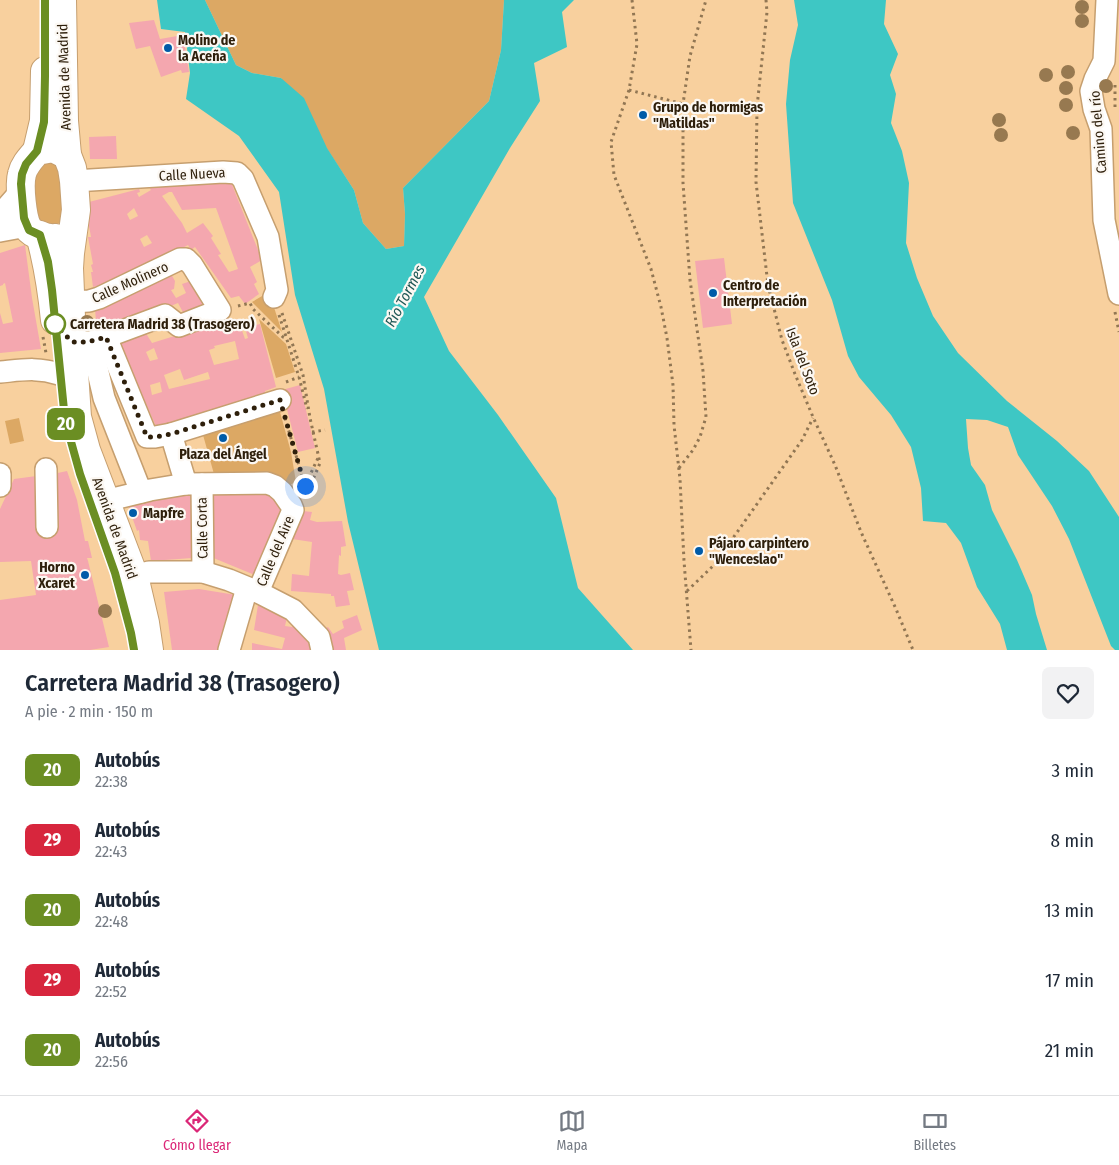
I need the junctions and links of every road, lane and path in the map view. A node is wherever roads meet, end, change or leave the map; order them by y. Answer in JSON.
{"nodes":[{"id":1,"x":45,"y":0,"type":"edge"},
{"id":2,"x":62,"y":0,"type":"edge"},
{"id":3,"x":632,"y":0,"type":"edge"},
{"id":4,"x":706,"y":0,"type":"edge"},
{"id":5,"x":766,"y":0,"type":"edge"},
{"id":6,"x":1107,"y":0,"type":"edge"},
{"id":7,"x":629,"y":90,"type":"junction"},
{"id":8,"x":683,"y":104,"type":"junction"},
{"id":9,"x":37,"y":151,"type":"junction"},
{"id":10,"x":67,"y":155,"type":"junction"},
{"id":11,"x":74,"y":181,"type":"junction"},
{"id":12,"x":21,"y":191,"type":"junction"},
{"id":13,"x":0,"y":215,"type":"edge"},
{"id":14,"x":73,"y":227,"type":"junction"},
{"id":15,"x":34,"y":231,"type":"junction"},
{"id":16,"x":0,"y":232,"type":"edge"},
{"id":17,"x":275,"y":294,"type":"joint"},
{"id":18,"x":1119,"y":294,"type":"edge"},
{"id":19,"x":71,"y":302,"type":"junction"},
{"id":20,"x":250,"y":303,"type":"dead end"},
{"id":21,"x":286,"y":338,"type":"dead end"},
{"id":22,"x":90,"y":340,"type":"junction"},
{"id":23,"x":0,"y":372,"type":"edge"},
{"id":24,"x":60,"y":374,"type":"junction"},
{"id":25,"x":300,"y":377,"type":"dead end"},
{"id":26,"x":280,"y":400,"type":"junction"},
{"id":27,"x":813,"y":417,"type":"junction"},
{"id":28,"x":325,"y":430,"type":"dead end"},
{"id":29,"x":313,"y":432,"type":"junction"},
{"id":30,"x":171,"y":434,"type":"junction"},
{"id":31,"x":679,"y":469,"type":"junction"},
{"id":32,"x":46,"y":470,"type":"dead end"},
{"id":33,"x":0,"y":474,"type":"edge"},
{"id":34,"x":194,"y":484,"type":"junction"},
{"id":35,"x":0,"y":486,"type":"edge"},
{"id":36,"x":305,"y":486,"type":"dead end"},
{"id":37,"x":141,"y":492,"type":"junction"},
{"id":38,"x":105,"y":501,"type":"junction"},
{"id":39,"x":303,"y":505,"type":"dead end"},
{"id":40,"x":47,"y":527,"type":"dead end"},
{"id":41,"x":203,"y":572,"type":"junction"},
{"id":42,"x":134,"y":576,"type":"junction"},
{"id":43,"x":252,"y":590,"type":"junction"},
{"id":44,"x":687,"y":591,"type":"junction"},
{"id":45,"x":134,"y":650,"type":"edge"},
{"id":46,"x":149,"y":650,"type":"edge"},
{"id":47,"x":229,"y":650,"type":"edge"},
{"id":48,"x":322,"y":650,"type":"edge"},
{"id":49,"x":691,"y":650,"type":"edge"},
{"id":50,"x":912,"y":650,"type":"edge"}],
"edges":[{"from":1,"to":9,"type":"highway","name":"Avenida de Madrid"},
{"from":2,"to":10,"type":"highway","name":"Avenida de Madrid"},
{"from":3,"to":7,"type":"path"},
{"from":4,"to":8,"type":"path"},
{"from":5,"to":27,"type":"path","name":"Isla del Soto"},
{"from":6,"to":18,"type":"street","name":"Camino del río"},
{"from":7,"to":8,"type":"path"},
{"from":7,"to":31,"type":"path"},
{"from":8,"to":31,"type":"path"},
{"from":9,"to":10,"type":"highway"},
{"from":9,"to":12,"type":"highway"},
{"from":10,"to":11,"type":"highway"},
{"from":11,"to":14,"type":"highway"},
{"from":11,"to":17,"type":"street","name":"Calle Nueva"},
{"from":12,"to":13,"type":"street"},
{"from":12,"to":15,"type":"highway"},
{"from":14,"to":15,"type":"highway"},
{"from":14,"to":19,"type":"highway","name":"Avenida de Madrid"},
{"from":15,"to":16,"type":"street"},
{"from":15,"to":24,"type":"highway","name":"Avenida de Madrid"},
{"from":17,"to":29,"type":"path"},
{"from":19,"to":22,"type":"highway","name":"Avenida de Madrid"},
{"from":19,"to":22,"type":"street","name":"Calle Molinero"},
{"from":20,"to":21,"type":"path"},
{"from":22,"to":30,"type":"street"},
{"from":22,"to":37,"type":"street"},
{"from":22,"to":38,"type":"highway","name":"Avenida de Madrid"},
{"from":23,"to":24,"type":"street"},
{"from":24,"to":45,"type":"highway","name":"Avenida de Madrid"},
{"from":25,"to":26,"type":"path"},
{"from":26,"to":30,"type":"street"},
{"from":26,"to":36,"type":"path"},
{"from":27,"to":44,"type":"path"},
{"from":27,"to":50,"type":"path","name":"Isla del Soto"},
{"from":28,"to":29,"type":"path"},
{"from":29,"to":39,"type":"path"},
{"from":30,"to":34,"type":"street"},
{"from":31,"to":44,"type":"path"},
{"from":32,"to":40,"type":"street"},
{"from":33,"to":35,"type":"street"},
{"from":34,"to":37,"type":"street"},
{"from":34,"to":41,"type":"street","name":"Calle Corta"},
{"from":34,"to":43,"type":"street","name":"Calle del Aire"},
{"from":37,"to":38,"type":"street"},
{"from":38,"to":42,"type":"highway","name":"Avenida de Madrid"},
{"from":41,"to":42,"type":"street"},
{"from":41,"to":43,"type":"street"},
{"from":42,"to":46,"type":"highway","name":"Avenida de Madrid"},
{"from":43,"to":47,"type":"street","name":"Calle del Aire"},
{"from":43,"to":48,"type":"street"},
{"from":44,"to":49,"type":"path"}]}
